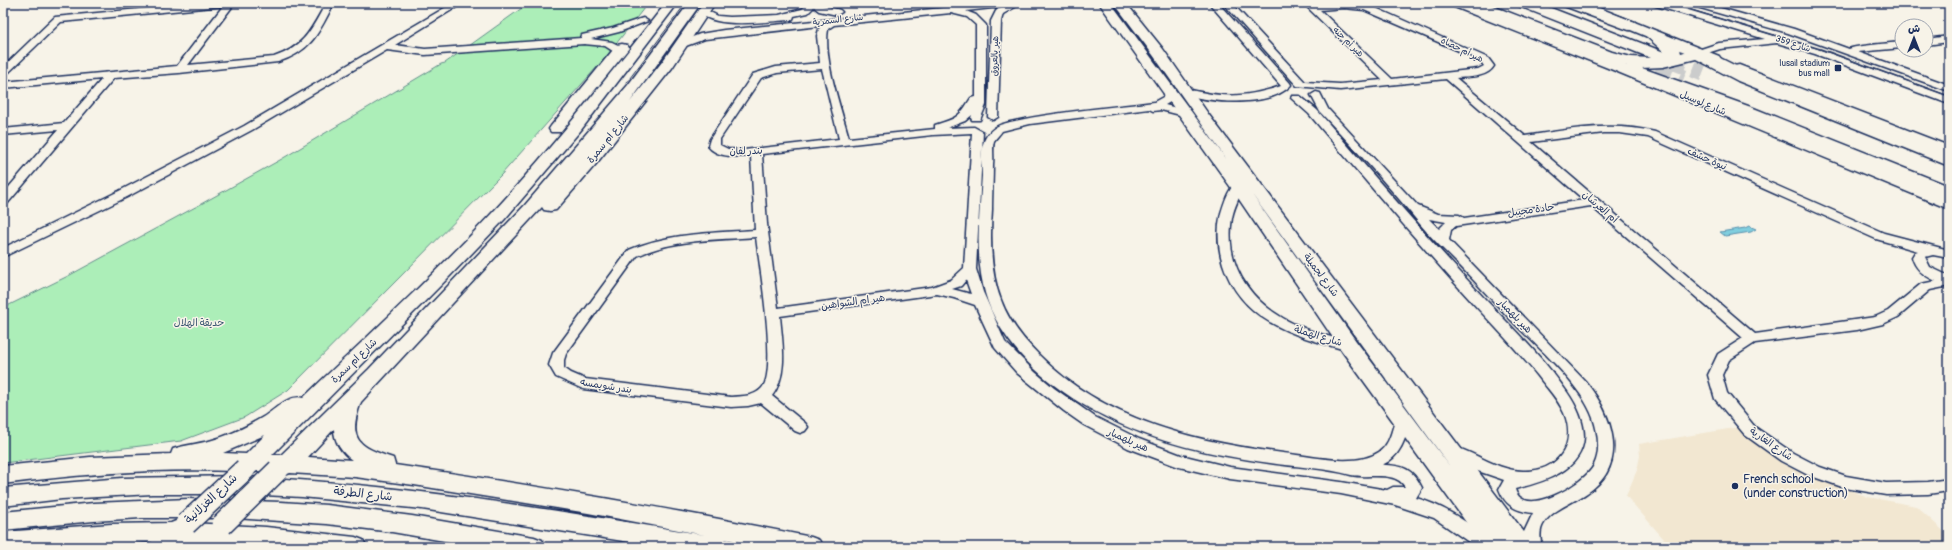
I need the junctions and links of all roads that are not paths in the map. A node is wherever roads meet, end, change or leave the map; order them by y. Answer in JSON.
{"nodes":[{"id":1,"x":230,"y":3,"type":"edge"},
{"id":2,"x":330,"y":3,"type":"edge"},
{"id":3,"x":460,"y":3,"type":"edge"},
{"id":4,"x":657,"y":3,"type":"edge"},
{"id":5,"x":672,"y":3,"type":"edge"},
{"id":6,"x":814,"y":3,"type":"edge"},
{"id":7,"x":1018,"y":3,"type":"edge"},
{"id":8,"x":1213,"y":3,"type":"edge"},
{"id":9,"x":1227,"y":3,"type":"edge"},
{"id":10,"x":1456,"y":3,"type":"edge"},
{"id":11,"x":1472,"y":3,"type":"edge"},
{"id":12,"x":1488,"y":3,"type":"edge"},
{"id":13,"x":1498,"y":3,"type":"edge"},
{"id":14,"x":1524,"y":3,"type":"edge"},
{"id":15,"x":1545,"y":3,"type":"edge"},
{"id":16,"x":1570,"y":3,"type":"edge"},
{"id":17,"x":1576,"y":3,"type":"edge"},
{"id":18,"x":1656,"y":3,"type":"edge"},
{"id":19,"x":1693,"y":3,"type":"edge"},
{"id":20,"x":1012,"y":4,"type":"edge"},
{"id":21,"x":1700,"y":4,"type":"edge"},
{"id":22,"x":1113,"y":5,"type":"edge"},
{"id":23,"x":1309,"y":5,"type":"edge"},
{"id":24,"x":703,"y":6,"type":"edge"},
{"id":25,"x":945,"y":6,"type":"edge"},
{"id":26,"x":838,"y":16,"type":"junction"},
{"id":27,"x":780,"y":17,"type":"junction"},
{"id":28,"x":730,"y":20,"type":"junction"},
{"id":29,"x":643,"y":21,"type":"junction"},
{"id":30,"x":792,"y":25,"type":"junction"},
{"id":31,"x":1629,"y":25,"type":"junction"},
{"id":32,"x":724,"y":33,"type":"junction"},
{"id":33,"x":821,"y":36,"type":"junction"},
{"id":34,"x":1654,"y":36,"type":"junction"},
{"id":35,"x":1949,"y":39,"type":"edge"},
{"id":36,"x":1781,"y":40,"type":"junction"},
{"id":37,"x":564,"y":41,"type":"junction"},
{"id":38,"x":1934,"y":41,"type":"edge"},
{"id":39,"x":683,"y":44,"type":"junction"},
{"id":40,"x":1894,"y":46,"type":"edge"},
{"id":41,"x":386,"y":47,"type":"junction"},
{"id":42,"x":1841,"y":48,"type":"junction"},
{"id":43,"x":1873,"y":49,"type":"junction"},
{"id":44,"x":619,"y":52,"type":"junction"},
{"id":45,"x":1698,"y":53,"type":"junction"},
{"id":46,"x":1622,"y":58,"type":"junction"},
{"id":47,"x":1671,"y":60,"type":"junction"},
{"id":48,"x":1884,"y":64,"type":"junction"},
{"id":49,"x":826,"y":66,"type":"junction"},
{"id":50,"x":179,"y":70,"type":"junction"},
{"id":51,"x":3,"y":72,"type":"edge"},
{"id":52,"x":1703,"y":73,"type":"tunnel mouth"},
{"id":53,"x":110,"y":76,"type":"junction"},
{"id":54,"x":1448,"y":76,"type":"junction"},
{"id":55,"x":1684,"y":78,"type":"tunnel mouth"},
{"id":56,"x":1389,"y":82,"type":"junction"},
{"id":57,"x":1304,"y":84,"type":"junction"},
{"id":58,"x":3,"y":85,"type":"edge"},
{"id":59,"x":1285,"y":87,"type":"junction"},
{"id":60,"x":1340,"y":87,"type":"junction"},
{"id":61,"x":1949,"y":88,"type":"edge"},
{"id":62,"x":981,"y":90,"type":"junction"},
{"id":63,"x":1178,"y":93,"type":"junction"},
{"id":64,"x":1317,"y":94,"type":"junction"},
{"id":65,"x":1260,"y":96,"type":"junction"},
{"id":66,"x":1293,"y":98,"type":"junction"},
{"id":67,"x":1221,"y":99,"type":"junction"},
{"id":68,"x":1949,"y":101,"type":"edge"},
{"id":69,"x":1142,"y":108,"type":"junction"},
{"id":70,"x":1184,"y":113,"type":"junction"},
{"id":71,"x":1204,"y":118,"type":"junction"},
{"id":72,"x":1052,"y":119,"type":"junction"},
{"id":73,"x":997,"y":124,"type":"junction"},
{"id":74,"x":975,"y":125,"type":"junction"},
{"id":75,"x":68,"y":126,"type":"junction"},
{"id":76,"x":3,"y":132,"type":"edge"},
{"id":77,"x":914,"y":134,"type":"junction"},
{"id":78,"x":1523,"y":140,"type":"junction"},
{"id":79,"x":845,"y":142,"type":"junction"},
{"id":80,"x":1949,"y":151,"type":"edge"},
{"id":81,"x":756,"y":152,"type":"junction"},
{"id":82,"x":1949,"y":160,"type":"edge"},
{"id":83,"x":988,"y":166,"type":"junction"},
{"id":84,"x":1949,"y":171,"type":"edge"},
{"id":85,"x":1238,"y":186,"type":"junction"},
{"id":86,"x":1949,"y":188,"type":"edge"},
{"id":87,"x":1949,"y":193,"type":"edge"},
{"id":88,"x":3,"y":201,"type":"edge"},
{"id":89,"x":1592,"y":202,"type":"junction"},
{"id":90,"x":1949,"y":204,"type":"edge"},
{"id":91,"x":1412,"y":207,"type":"junction"},
{"id":92,"x":1469,"y":219,"type":"junction"},
{"id":93,"x":762,"y":233,"type":"junction"},
{"id":94,"x":1880,"y":236,"type":"junction"},
{"id":95,"x":1443,"y":242,"type":"junction"},
{"id":96,"x":1932,"y":251,"type":"junction"},
{"id":97,"x":463,"y":252,"type":"junction"},
{"id":98,"x":3,"y":253,"type":"edge"},
{"id":99,"x":1948,"y":253,"type":"edge"},
{"id":100,"x":487,"y":257,"type":"junction"},
{"id":101,"x":1921,"y":265,"type":"junction"},
{"id":102,"x":970,"y":270,"type":"junction"},
{"id":103,"x":1949,"y":281,"type":"edge"},
{"id":104,"x":1926,"y":287,"type":"junction"},
{"id":105,"x":934,"y":291,"type":"junction"},
{"id":106,"x":979,"y":302,"type":"junction"},
{"id":107,"x":772,"y":313,"type":"junction"},
{"id":108,"x":1752,"y":339,"type":"junction"},
{"id":109,"x":1349,"y":346,"type":"junction"},
{"id":110,"x":342,"y":373,"type":"junction"},
{"id":111,"x":763,"y":396,"type":"junction"},
{"id":112,"x":353,"y":397,"type":"junction"},
{"id":113,"x":1403,"y":419,"type":"junction"},
{"id":114,"x":800,"y":427,"type":"dead end"},
{"id":115,"x":1452,"y":452,"type":"junction"},
{"id":116,"x":127,"y":464,"type":"junction"},
{"id":117,"x":247,"y":466,"type":"junction"},
{"id":118,"x":282,"y":467,"type":"junction"},
{"id":119,"x":1347,"y":467,"type":"junction"},
{"id":120,"x":3,"y":474,"type":"edge"},
{"id":121,"x":425,"y":478,"type":"junction"},
{"id":122,"x":1534,"y":478,"type":"junction"},
{"id":123,"x":1949,"y":485,"type":"edge"},
{"id":124,"x":1376,"y":493,"type":"junction"},
{"id":125,"x":3,"y":497,"type":"edge"},
{"id":126,"x":1552,"y":505,"type":"junction"},
{"id":127,"x":3,"y":521,"type":"edge"},
{"id":128,"x":175,"y":534,"type":"edge"},
{"id":129,"x":212,"y":535,"type":"edge"},
{"id":130,"x":31,"y":540,"type":"junction"},
{"id":131,"x":307,"y":540,"type":"junction"},
{"id":132,"x":3,"y":542,"type":"edge"},
{"id":133,"x":70,"y":547,"type":"edge"},
{"id":134,"x":277,"y":547,"type":"edge"},
{"id":135,"x":355,"y":547,"type":"edge"},
{"id":136,"x":534,"y":547,"type":"edge"},
{"id":137,"x":720,"y":547,"type":"edge"},
{"id":138,"x":811,"y":547,"type":"edge"},
{"id":139,"x":1489,"y":547,"type":"edge"},
{"id":140,"x":1497,"y":547,"type":"edge"},
{"id":141,"x":1522,"y":547,"type":"edge"},
{"id":142,"x":1533,"y":547,"type":"edge"}],
"edges":[{"from":1,"to":50,"type":"street"},
{"from":1,"to":51,"type":"street"},
{"from":2,"to":50,"type":"street"},
{"from":3,"to":41,"type":"street"},
{"from":4,"to":29,"type":"street","name":"شارع ام سمرة"},
{"from":5,"to":97,"type":"street","name":"شارع ام سمرة"},
{"from":6,"to":26,"type":"street"},
{"from":6,"to":27,"type":"street"},
{"from":7,"to":20,"type":"street","name":"شارع السمرية"},
{"from":8,"to":59,"type":"street"},
{"from":9,"to":57,"type":"street"},
{"from":10,"to":46,"type":"street","name":"شارع لوسيل"},
{"from":11,"to":47,"type":"highway"},
{"from":12,"to":46,"type":"highway"},
{"from":13,"to":46,"type":"highway","name":"شارع لوسيل"},
{"from":14,"to":47,"type":"highway"},
{"from":15,"to":47,"type":"highway"},
{"from":16,"to":31,"type":"highway"},
{"from":17,"to":31,"type":"street"},
{"from":18,"to":36,"type":"street","name":"شارع 359"},
{"from":19,"to":21,"type":"street","name":"شارع 359"},
{"from":20,"to":25,"type":"street","name":"شارع السمرية"},
{"from":20,"to":73,"type":"street","name":"هير بالعروق"},
{"from":21,"to":42,"type":"street","name":"شارع 359"},
{"from":22,"to":63,"type":"street","name":"شارع لجميلة"},
{"from":23,"to":54,"type":"street","name":"هير أم حصاه"},
{"from":23,"to":56,"type":"street","name":"هير أم جنه"},
{"from":24,"to":28,"type":"street","name":"شارع السمرية"},
{"from":24,"to":39,"type":"street","name":"شارع ام سمرة"},
{"from":24,"to":100,"type":"street","name":"شارع ام سمرة"},
{"from":25,"to":26,"type":"street","name":"شارع السمرية"},
{"from":25,"to":62,"type":"street","name":"هير بالعروق"},
{"from":26,"to":27,"type":"street","name":"شارع السمرية"},
{"from":26,"to":30,"type":"street","name":"شارع السمرية"},
{"from":26,"to":33,"type":"street"},
{"from":27,"to":28,"type":"street","name":"شارع السمرية"},
{"from":28,"to":32,"type":"street"},
{"from":29,"to":37,"type":"street"},
{"from":29,"to":44,"type":"street","name":"شارع ام سمرة"},
{"from":30,"to":32,"type":"street","name":"شارع السمرية"},
{"from":30,"to":33,"type":"street"},
{"from":31,"to":34,"type":"street"},
{"from":32,"to":39,"type":"street","name":"شارع السمرية"},
{"from":33,"to":49,"type":"street"},
{"from":34,"to":45,"type":"street"},
{"from":34,"to":47,"type":"highway"},
{"from":35,"to":38,"type":"street"},
{"from":36,"to":45,"type":"street"},
{"from":36,"to":68,"type":"street","name":"شارع 359"},
{"from":37,"to":41,"type":"street"},
{"from":37,"to":44,"type":"street"},
{"from":39,"to":100,"type":"street","name":"شارع ام سمرة"},
{"from":40,"to":43,"type":"street"},
{"from":41,"to":98,"type":"street"},
{"from":42,"to":43,"type":"street"},
{"from":42,"to":48,"type":"street","name":"شارع 359"},
{"from":43,"to":48,"type":"street"},
{"from":44,"to":97,"type":"street","name":"شارع ام سمرة"},
{"from":45,"to":47,"type":"highway"},
{"from":45,"to":80,"type":"street"},
{"from":45,"to":82,"type":"highway"},
{"from":46,"to":87,"type":"highway"},
{"from":46,"to":90,"type":"street","name":"شارع لوسيل"},
{"from":48,"to":61,"type":"street","name":"شارع 359"},
{"from":49,"to":79,"type":"street"},
{"from":49,"to":81,"type":"street","name":"بندر لفان"},
{"from":50,"to":53,"type":"street"},
{"from":52,"to":84,"type":"highway"},
{"from":53,"to":58,"type":"street"},
{"from":53,"to":75,"type":"street"},
{"from":54,"to":56,"type":"street","name":"هير أم حصاه"},
{"from":54,"to":78,"type":"street","name":"أم العرشان"},
{"from":55,"to":86,"type":"highway","name":"شارع لوسيل"},
{"from":56,"to":60,"type":"street","name":"هير أم حصاه"},
{"from":57,"to":59,"type":"street","name":"هير أم حصاه"},
{"from":57,"to":60,"type":"street","name":"هير أم حصاه"},
{"from":57,"to":64,"type":"street"},
{"from":59,"to":65,"type":"street","name":"هير أم حصاه"},
{"from":59,"to":66,"type":"street","name":"هير بلهمبار"},
{"from":60,"to":64,"type":"street","name":"هير أم حصاه"},
{"from":62,"to":74,"type":"street","name":"هير بالعروق"},
{"from":62,"to":77,"type":"street","name":"هير بالعروق"},
{"from":63,"to":67,"type":"street"},
{"from":63,"to":69,"type":"street"},
{"from":63,"to":70,"type":"street","name":"شارع لجميلة"},
{"from":63,"to":71,"type":"street","name":"شارع لجميلة"},
{"from":64,"to":66,"type":"street","name":"هير أم حصاه"},
{"from":64,"to":91,"type":"street","name":"هير بلهمبار"},
{"from":65,"to":66,"type":"street","name":"هير أم حصاه"},
{"from":65,"to":67,"type":"street"},
{"from":66,"to":122,"type":"street","name":"هير بلهمبار"},
{"from":67,"to":71,"type":"street"},
{"from":69,"to":70,"type":"street"},
{"from":69,"to":72,"type":"street"},
{"from":70,"to":85,"type":"street","name":"شارع لجميلة"},
{"from":71,"to":115,"type":"street","name":"شارع لجميلة"},
{"from":72,"to":73,"type":"street"},
{"from":72,"to":83,"type":"street","name":"هير بلهمبار"},
{"from":73,"to":74,"type":"street"},
{"from":73,"to":74,"type":"street"},
{"from":73,"to":83,"type":"street","name":"هير بلهمبار"},
{"from":74,"to":77,"type":"street","name":"بندر لفان"},
{"from":74,"to":102,"type":"street","name":"هير بلهمبار"},
{"from":75,"to":76,"type":"street"},
{"from":75,"to":88,"type":"street"},
{"from":77,"to":79,"type":"street","name":"بندر لفان"},
{"from":78,"to":89,"type":"street","name":"أم العرشان"},
{"from":78,"to":94,"type":"street","name":"نيوة حشف"},
{"from":79,"to":81,"type":"street","name":"بندر لفان"},
{"from":81,"to":93,"type":"street"},
{"from":83,"to":119,"type":"street","name":"هير بلهمبار"},
{"from":85,"to":109,"type":"street","name":"شارع لجميلة"},
{"from":85,"to":109,"type":"street","name":"شارع الهملة"},
{"from":89,"to":92,"type":"street","name":"حادة مجيبل"},
{"from":89,"to":108,"type":"street","name":"أم العرشان"},
{"from":91,"to":92,"type":"street","name":"حادة مجيبل"},
{"from":91,"to":95,"type":"street","name":"هير بلهمبار"},
{"from":92,"to":95,"type":"street","name":"حادة مجيبل"},
{"from":93,"to":107,"type":"street"},
{"from":93,"to":111,"type":"street","name":"بندر شويمسه"},
{"from":94,"to":96,"type":"street","name":"نيوة حشف"},
{"from":94,"to":101,"type":"street","name":"نيوة حشف"},
{"from":95,"to":126,"type":"street","name":"هير بلهمبار"},
{"from":96,"to":99,"type":"street","name":"نيوة حشف"},
{"from":96,"to":101,"type":"street"},
{"from":97,"to":110,"type":"street","name":"شارع ام سمرة"},
{"from":100,"to":112,"type":"street","name":"شارع ام سمرة"},
{"from":101,"to":103,"type":"street","name":"نيوة حشف"},
{"from":101,"to":104,"type":"street"},
{"from":102,"to":105,"type":"street","name":"هير ام الشواهين"},
{"from":102,"to":106,"type":"street","name":"هير بلهمبار"},
{"from":103,"to":104,"type":"street","name":"شارع الغارية"},
{"from":104,"to":108,"type":"street","name":"شارع الغارية"},
{"from":105,"to":106,"type":"street","name":"هير ام الشواهين"},
{"from":105,"to":107,"type":"street","name":"هير ام الشواهين"},
{"from":106,"to":124,"type":"street","name":"هير بلهمبار"},
{"from":107,"to":111,"type":"street"},
{"from":108,"to":123,"type":"street","name":"شارع الغارية"},
{"from":109,"to":113,"type":"street","name":"شارع لجميلة"},
{"from":110,"to":116,"type":"street"},
{"from":110,"to":117,"type":"street","name":"شارع ام سمرة"},
{"from":111,"to":114,"type":"street"},
{"from":112,"to":118,"type":"street","name":"شارع ام سمرة"},
{"from":112,"to":121,"type":"street"},
{"from":113,"to":119,"type":"street","name":"هير بلهمبار"},
{"from":113,"to":140,"type":"street","name":"شارع لجميلة"},
{"from":115,"to":122,"type":"street","name":"هير بلهمبار"},
{"from":115,"to":141,"type":"street","name":"شارع لجميلة"},
{"from":116,"to":117,"type":"street"},
{"from":116,"to":120,"type":"street"},
{"from":117,"to":118,"type":"street"},
{"from":117,"to":128,"type":"street","name":"شارع الغزلانية","bridge":true},
{"from":118,"to":121,"type":"street"},
{"from":118,"to":129,"type":"street","bridge":true},
{"from":119,"to":124,"type":"street"},
{"from":121,"to":138,"type":"street"},
{"from":122,"to":126,"type":"street"},
{"from":124,"to":139,"type":"street","name":"هير بلهمبار"},
{"from":125,"to":137,"type":"street","name":"شارع الطرفة"},
{"from":126,"to":142,"type":"street","name":"هير بلهمبار"},
{"from":127,"to":136,"type":"street"},
{"from":128,"to":129,"type":"street"},
{"from":128,"to":130,"type":"street"},
{"from":129,"to":131,"type":"street"},
{"from":130,"to":132,"type":"street"},
{"from":130,"to":133,"type":"street"},
{"from":131,"to":134,"type":"street"},
{"from":131,"to":135,"type":"street"}]}
